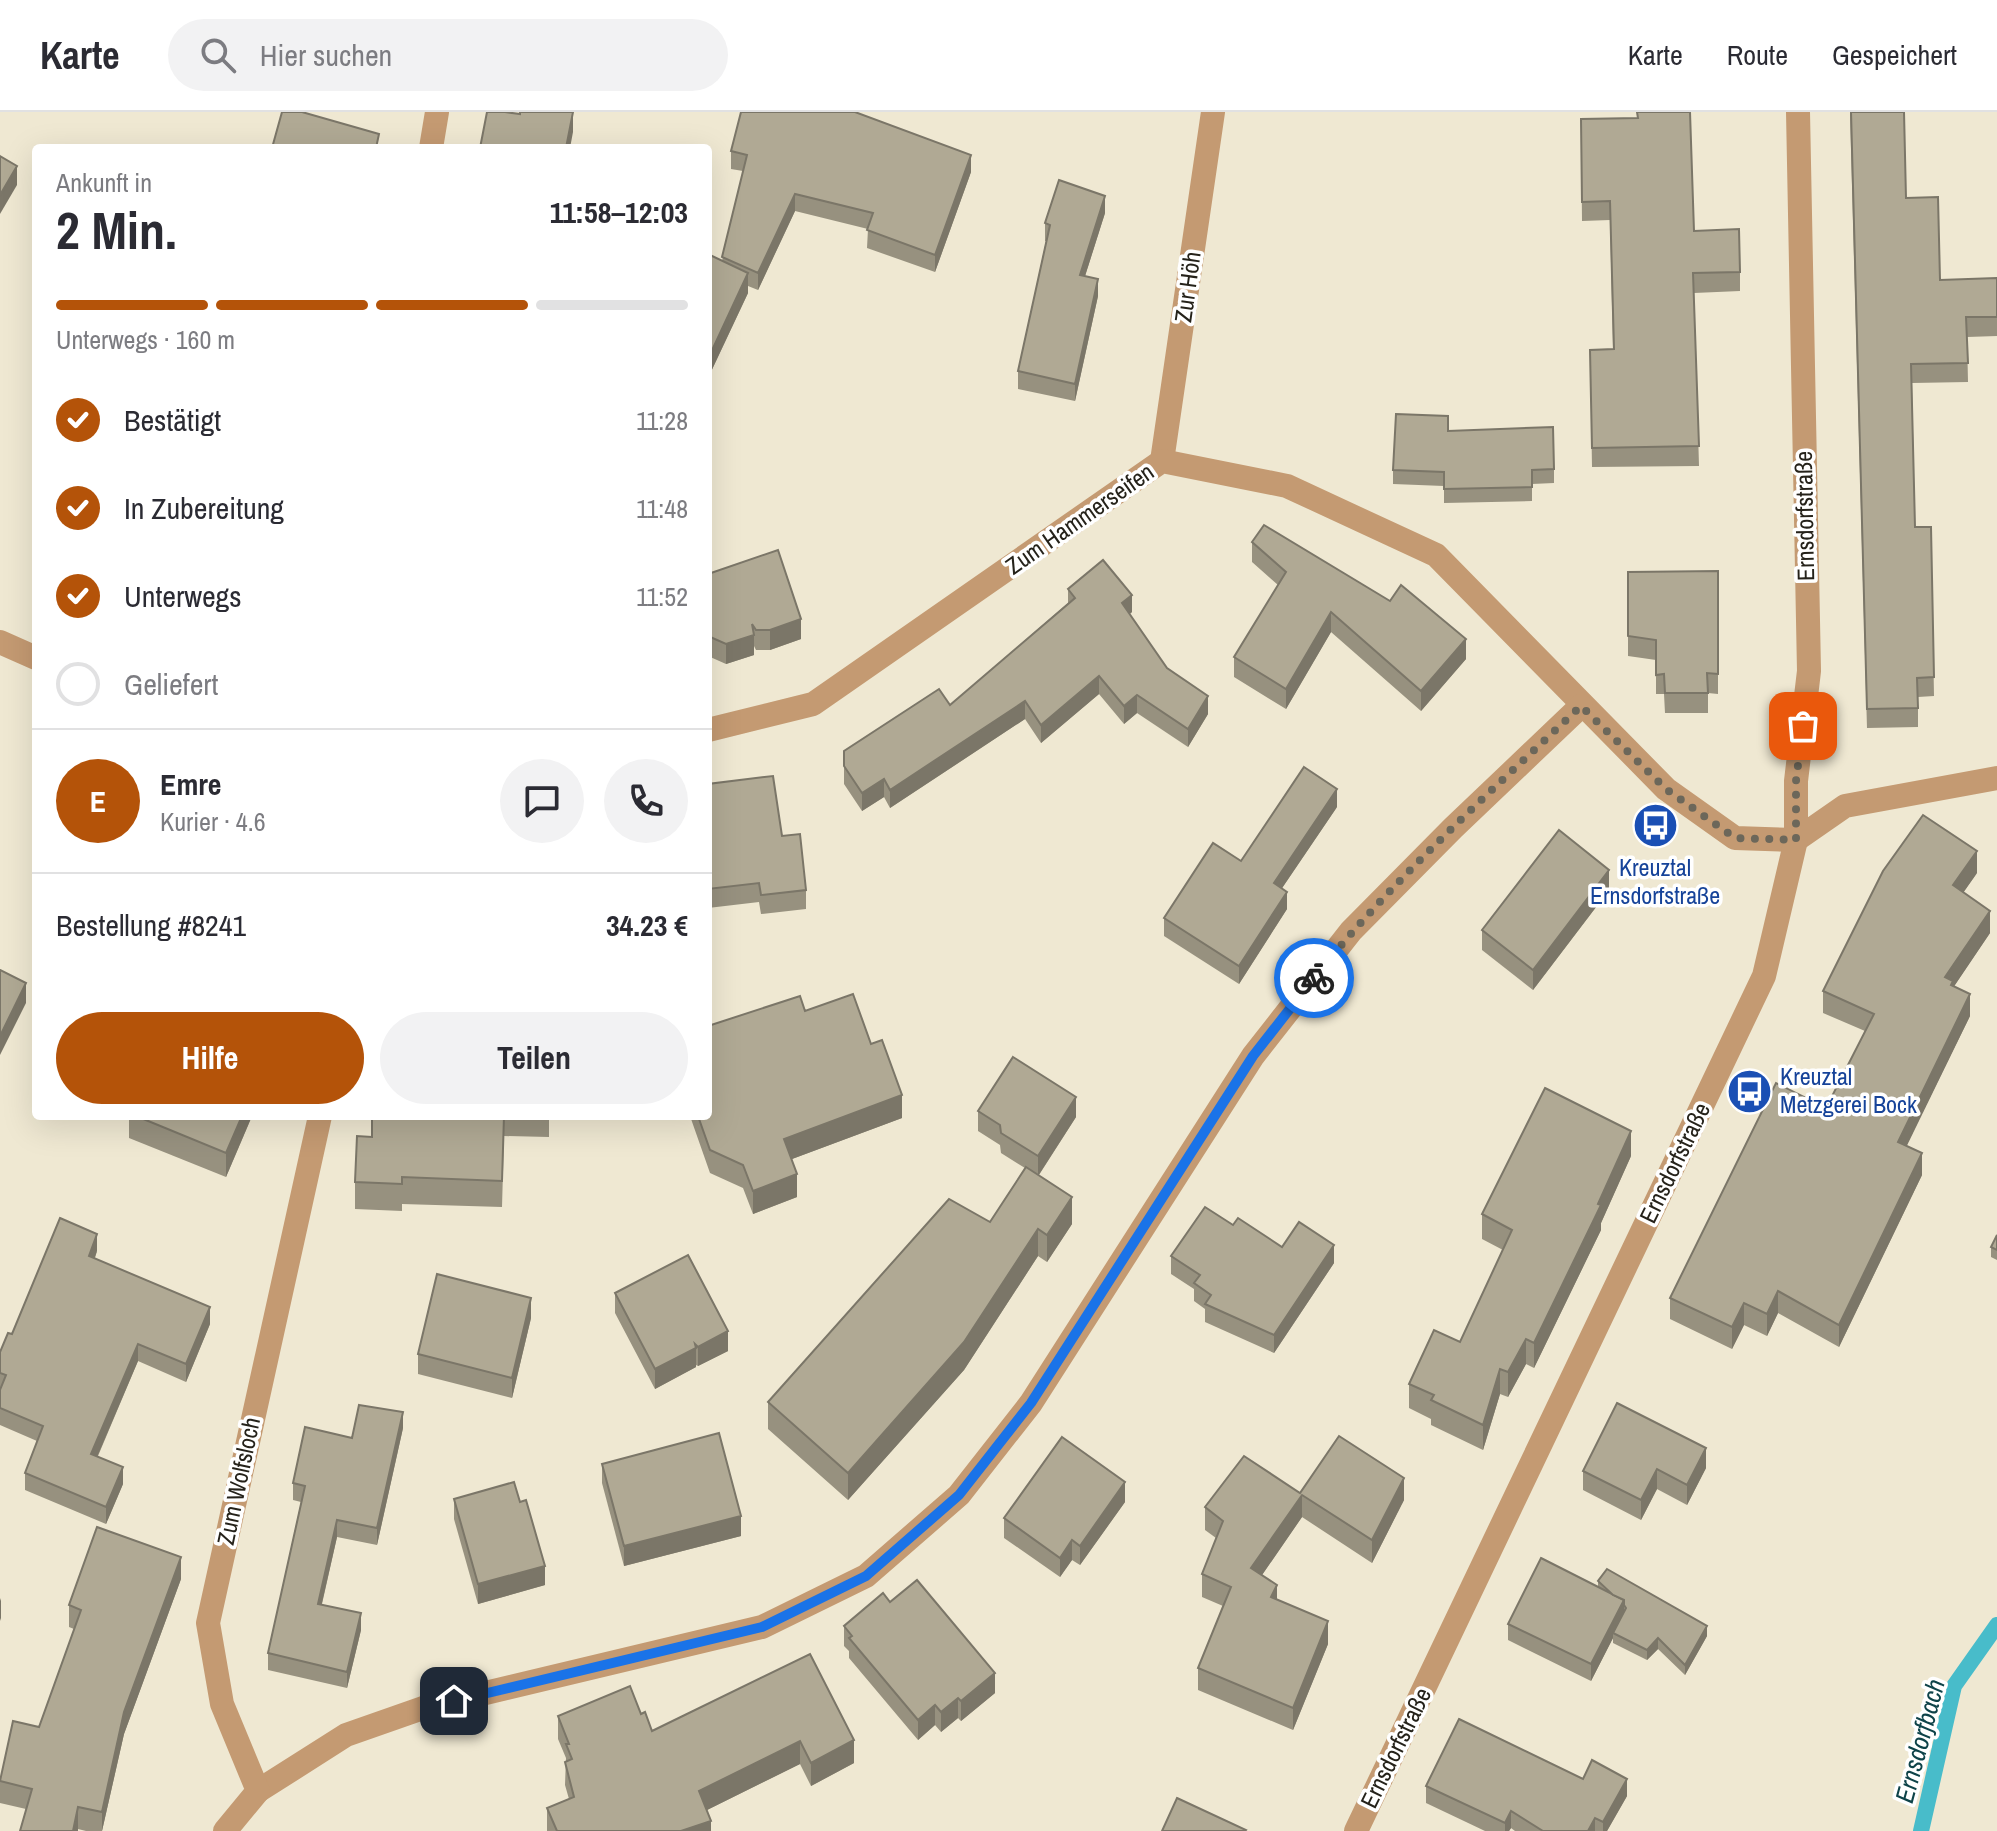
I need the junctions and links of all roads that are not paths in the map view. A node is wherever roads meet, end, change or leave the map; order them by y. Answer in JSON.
{"nodes":[{"id":1,"x":437,"y":112,"type":"edge"},
{"id":2,"x":1213,"y":112,"type":"edge"},
{"id":3,"x":1798,"y":112,"type":"edge"},
{"id":4,"x":432,"y":144,"type":"edge"},
{"id":5,"x":1162,"y":461,"type":"junction"},
{"id":6,"x":0,"y":642,"type":"edge"},
{"id":7,"x":32,"y":656,"type":"edge"},
{"id":8,"x":1581,"y":706,"type":"junction"},
{"id":9,"x":712,"y":729,"type":"edge"},
{"id":10,"x":1997,"y":778,"type":"edge"},
{"id":11,"x":1796,"y":840,"type":"junction"},
{"id":12,"x":319,"y":1120,"type":"edge"},
{"id":13,"x":258,"y":1791,"type":"junction"},
{"id":14,"x":225,"y":1831,"type":"edge"},
{"id":15,"x":1356,"y":1831,"type":"edge"}],
"edges":[{"from":1,"to":4,"type":"street"},
{"from":2,"to":5,"type":"street","name":"Zur Höh"},
{"from":3,"to":11,"type":"street","name":"Ernsdorfstraße"},
{"from":5,"to":8,"type":"street","name":"Zum Hammerseifen"},
{"from":5,"to":9,"type":"street","name":"Zum Hammerseifen"},
{"from":6,"to":7,"type":"street"},
{"from":8,"to":11,"type":"street","name":"Zum Hammerseifen"},
{"from":8,"to":13,"type":"street"},
{"from":10,"to":11,"type":"street"},
{"from":11,"to":15,"type":"street","name":"Ernsdorfstraße"},
{"from":12,"to":13,"type":"street","name":"Zum Wolfsloch"},
{"from":13,"to":14,"type":"street"}]}
